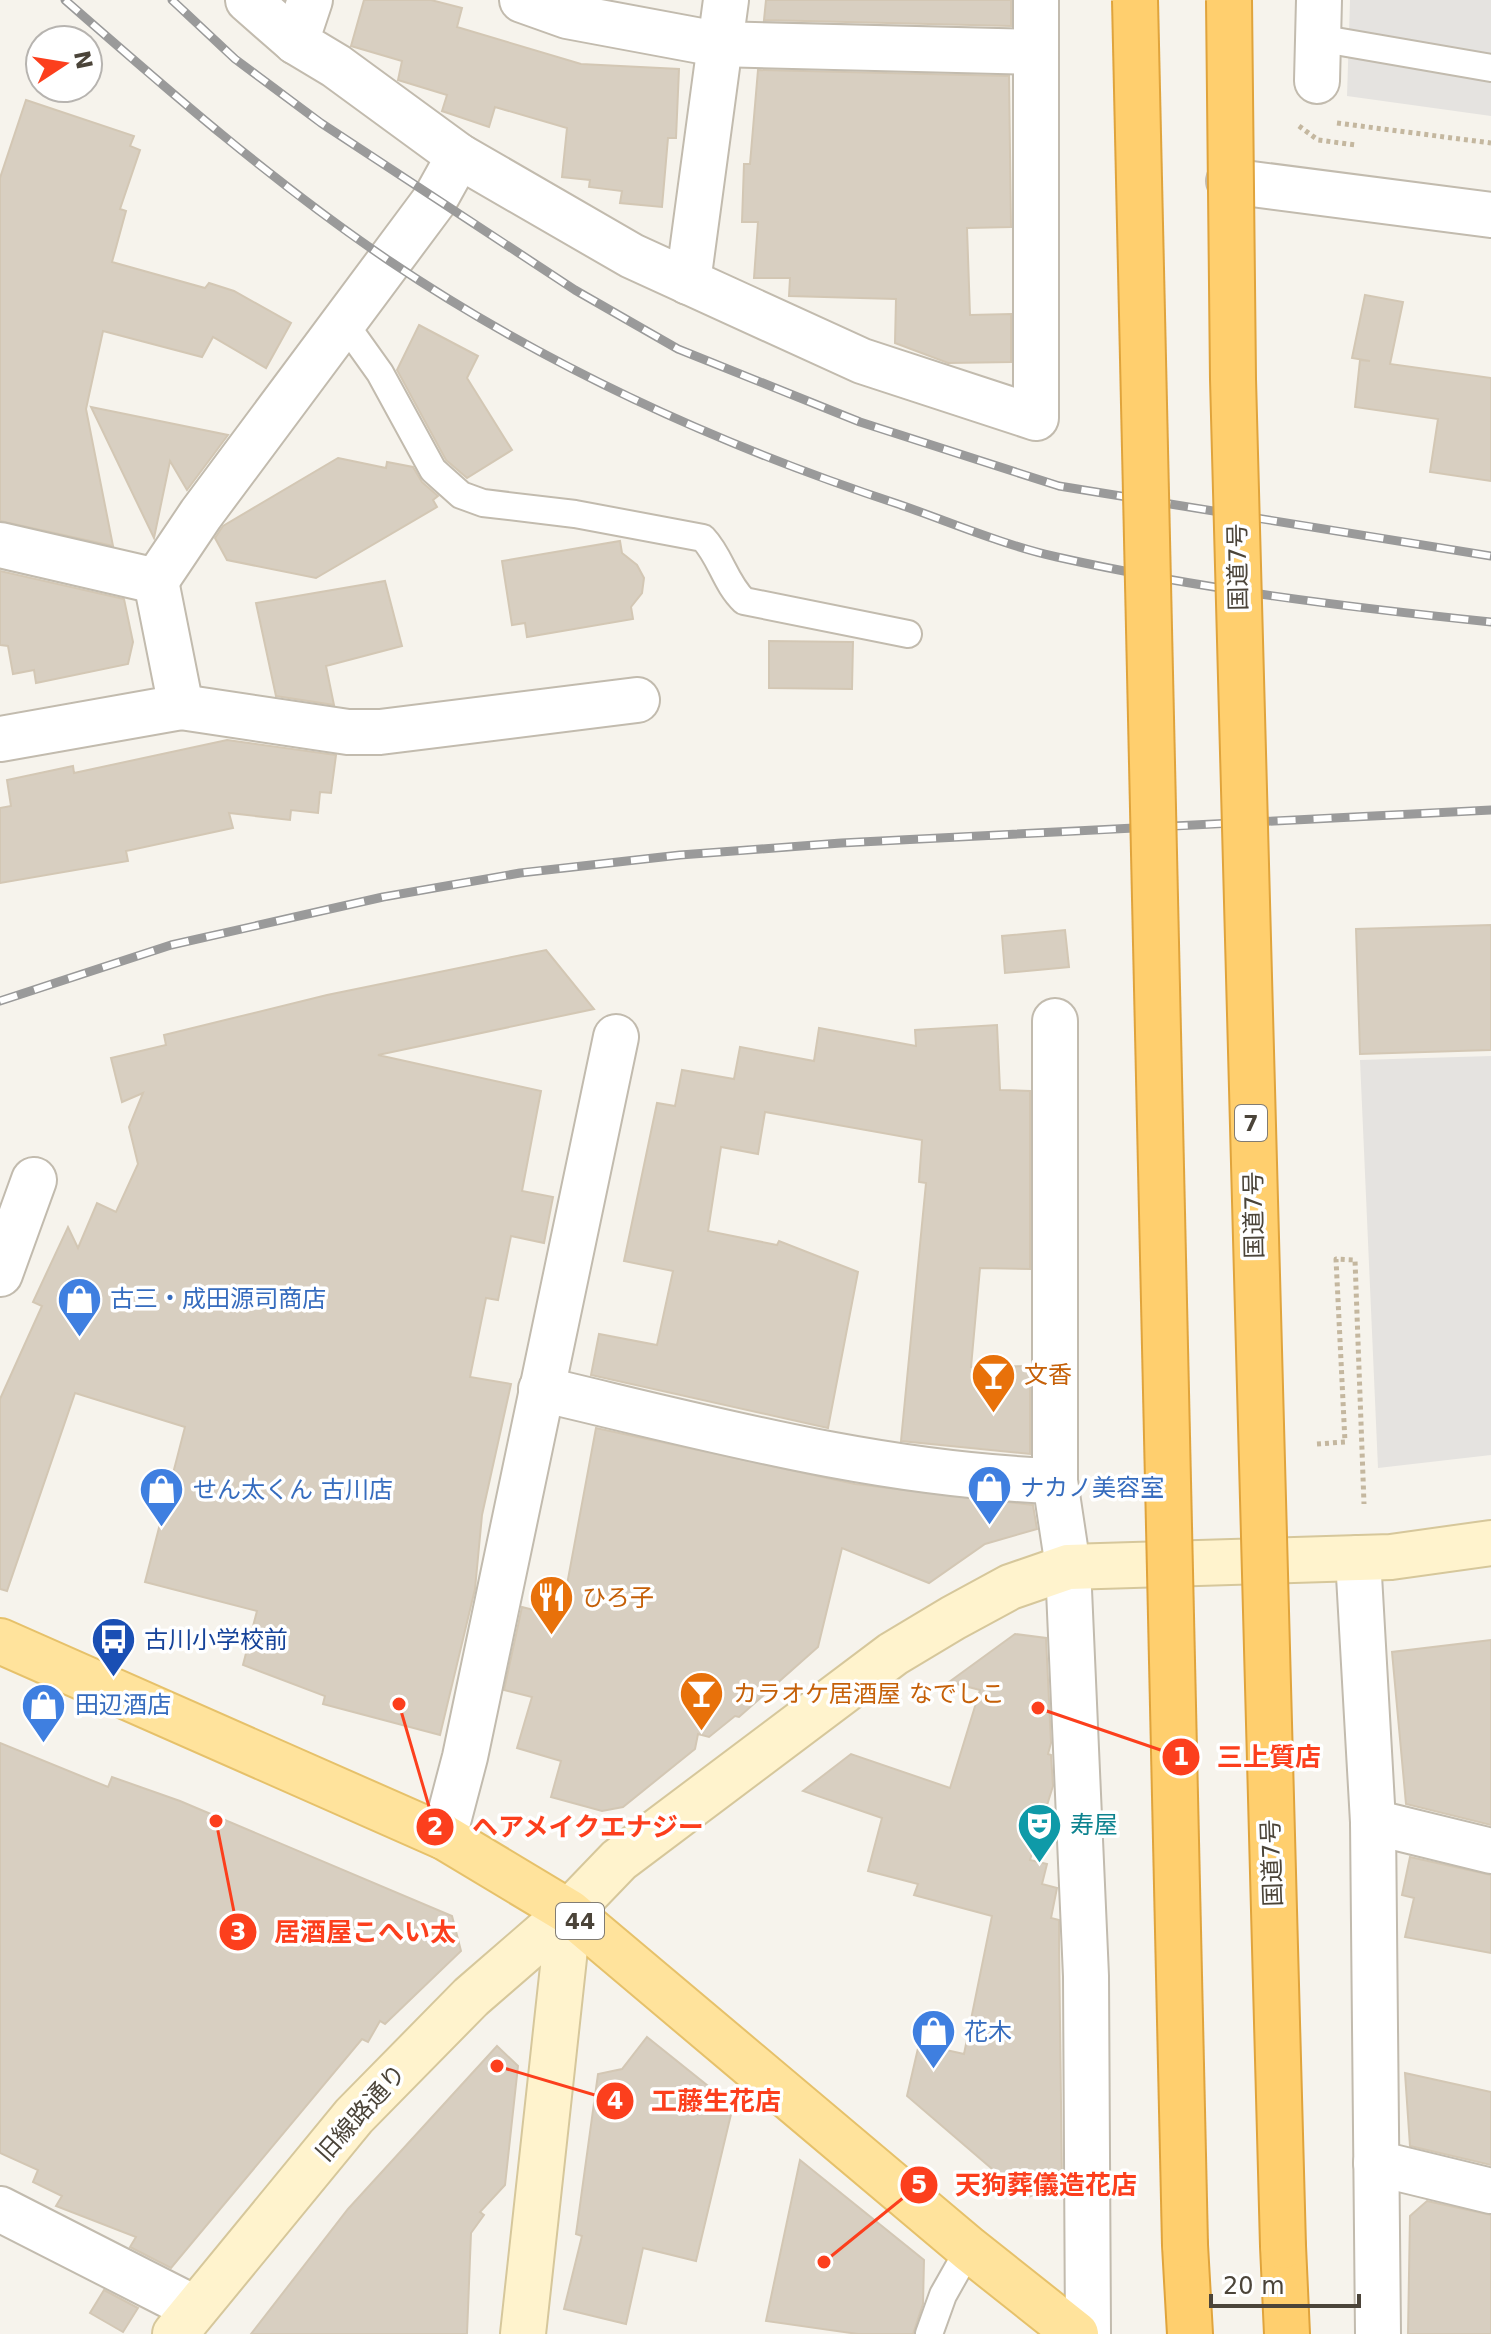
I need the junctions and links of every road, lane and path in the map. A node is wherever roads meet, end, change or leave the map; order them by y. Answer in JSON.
{"nodes":[{"id":1,"x":248,"y":0,"type":"edge"},
{"id":2,"x":310,"y":0,"type":"edge"},
{"id":3,"x":522,"y":0,"type":"edge"},
{"id":4,"x":726,"y":0,"type":"edge"},
{"id":5,"x":1036,"y":0,"type":"edge"},
{"id":6,"x":1135,"y":0,"type":"edge"},
{"id":7,"x":1229,"y":0,"type":"edge"},
{"id":8,"x":1318,"y":19,"type":"edge"},
{"id":9,"x":296,"y":42,"type":"junction"},
{"id":10,"x":717,"y":44,"type":"junction"},
{"id":11,"x":1035,"y":52,"type":"junction"},
{"id":12,"x":1491,"y":68,"type":"edge"},
{"id":13,"x":1317,"y":81,"type":"dead end"},
{"id":14,"x":1338,"y":124,"type":"dead end"},
{"id":15,"x":1298,"y":126,"type":"dead end"},
{"id":16,"x":1491,"y":143,"type":"edge"},
{"id":17,"x":1365,"y":147,"type":"dead end"},
{"id":18,"x":459,"y":156,"type":"junction"},
{"id":19,"x":1229,"y":181,"type":"junction"},
{"id":20,"x":1491,"y":215,"type":"edge"},
{"id":21,"x":688,"y":282,"type":"junction"},
{"id":22,"x":345,"y":324,"type":"junction"},
{"id":23,"x":0,"y":545,"type":"edge"},
{"id":24,"x":156,"y":581,"type":"junction"},
{"id":25,"x":908,"y":634,"type":"dead end"},
{"id":26,"x":637,"y":700,"type":"dead end"},
{"id":27,"x":181,"y":707,"type":"junction"},
{"id":28,"x":0,"y":739,"type":"edge"},
{"id":29,"x":1055,"y":1021,"type":"dead end"},
{"id":30,"x":616,"y":1037,"type":"dead end"},
{"id":31,"x":34,"y":1180,"type":"dead end"},
{"id":32,"x":0,"y":1274,"type":"edge"},
{"id":33,"x":541,"y":1389,"type":"junction"},
{"id":34,"x":1317,"y":1444,"type":"dead end"},
{"id":35,"x":1055,"y":1481,"type":"junction"},
{"id":36,"x":1364,"y":1504,"type":"dead end"},
{"id":37,"x":1491,"y":1543,"type":"edge"},
{"id":38,"x":1358,"y":1558,"type":"junction"},
{"id":39,"x":1068,"y":1567,"type":"junction"},
{"id":40,"x":0,"y":1641,"type":"edge"},
{"id":41,"x":1373,"y":1822,"type":"junction"},
{"id":42,"x":444,"y":1837,"type":"junction"},
{"id":43,"x":1491,"y":1851,"type":"edge"},
{"id":44,"x":569,"y":1912,"type":"junction"},
{"id":45,"x":1376,"y":2163,"type":"junction"},
{"id":46,"x":1491,"y":2191,"type":"edge"},
{"id":47,"x":0,"y":2209,"type":"edge"},
{"id":48,"x":969,"y":2249,"type":"junction"},
{"id":49,"x":184,"y":2321,"type":"edge"},
{"id":50,"x":523,"y":2334,"type":"edge"},
{"id":51,"x":929,"y":2334,"type":"edge"},
{"id":52,"x":1076,"y":2334,"type":"edge"},
{"id":53,"x":1088,"y":2334,"type":"edge"},
{"id":54,"x":1190,"y":2334,"type":"edge"},
{"id":55,"x":1287,"y":2334,"type":"edge"},
{"id":56,"x":1378,"y":2334,"type":"edge"}],
"edges":[{"from":1,"to":9,"type":"street"},
{"from":2,"to":9,"type":"street"},
{"from":3,"to":10,"type":"street"},
{"from":4,"to":10,"type":"street"},
{"from":5,"to":11,"type":"street"},
{"from":6,"to":54,"type":"highway","bridge":true},
{"from":7,"to":19,"type":"highway","name":"国道7号","number":"7","bridge":true},
{"from":8,"to":12,"type":"lane"},
{"from":8,"to":13,"type":"street"},
{"from":9,"to":18,"type":"street"},
{"from":10,"to":11,"type":"street"},
{"from":10,"to":21,"type":"street"},
{"from":11,"to":21,"type":"street"},
{"from":14,"to":16,"type":"path"},
{"from":15,"to":17,"type":"path"},
{"from":18,"to":21,"type":"street"},
{"from":18,"to":22,"type":"street"},
{"from":19,"to":20,"type":"street"},
{"from":19,"to":55,"type":"highway","name":"国道7号","number":"7","bridge":true},
{"from":22,"to":24,"type":"street"},
{"from":22,"to":25,"type":"lane"},
{"from":23,"to":24,"type":"street"},
{"from":24,"to":27,"type":"street"},
{"from":26,"to":27,"type":"street"},
{"from":27,"to":28,"type":"street"},
{"from":29,"to":35,"type":"street"},
{"from":30,"to":33,"type":"street"},
{"from":31,"to":32,"type":"street"},
{"from":33,"to":35,"type":"street"},
{"from":33,"to":42,"type":"street"},
{"from":34,"to":36,"type":"path"},
{"from":35,"to":39,"type":"street"},
{"from":37,"to":38,"type":"street","name":"旧線路通り"},
{"from":38,"to":39,"type":"street","name":"旧線路通り"},
{"from":38,"to":41,"type":"street"},
{"from":39,"to":44,"type":"street","name":"旧線路通り"},
{"from":39,"to":53,"type":"street"},
{"from":40,"to":42,"type":"main road","number":"44"},
{"from":41,"to":43,"type":"street"},
{"from":41,"to":45,"type":"street"},
{"from":42,"to":44,"type":"main road","number":"44"},
{"from":44,"to":48,"type":"main road","number":"44"},
{"from":44,"to":49,"type":"street","name":"旧線路通り"},
{"from":44,"to":50,"type":"street"},
{"from":45,"to":46,"type":"street"},
{"from":45,"to":56,"type":"street"},
{"from":47,"to":49,"type":"street"},
{"from":48,"to":51,"type":"lane"},
{"from":48,"to":52,"type":"main road","number":"44"}]}
